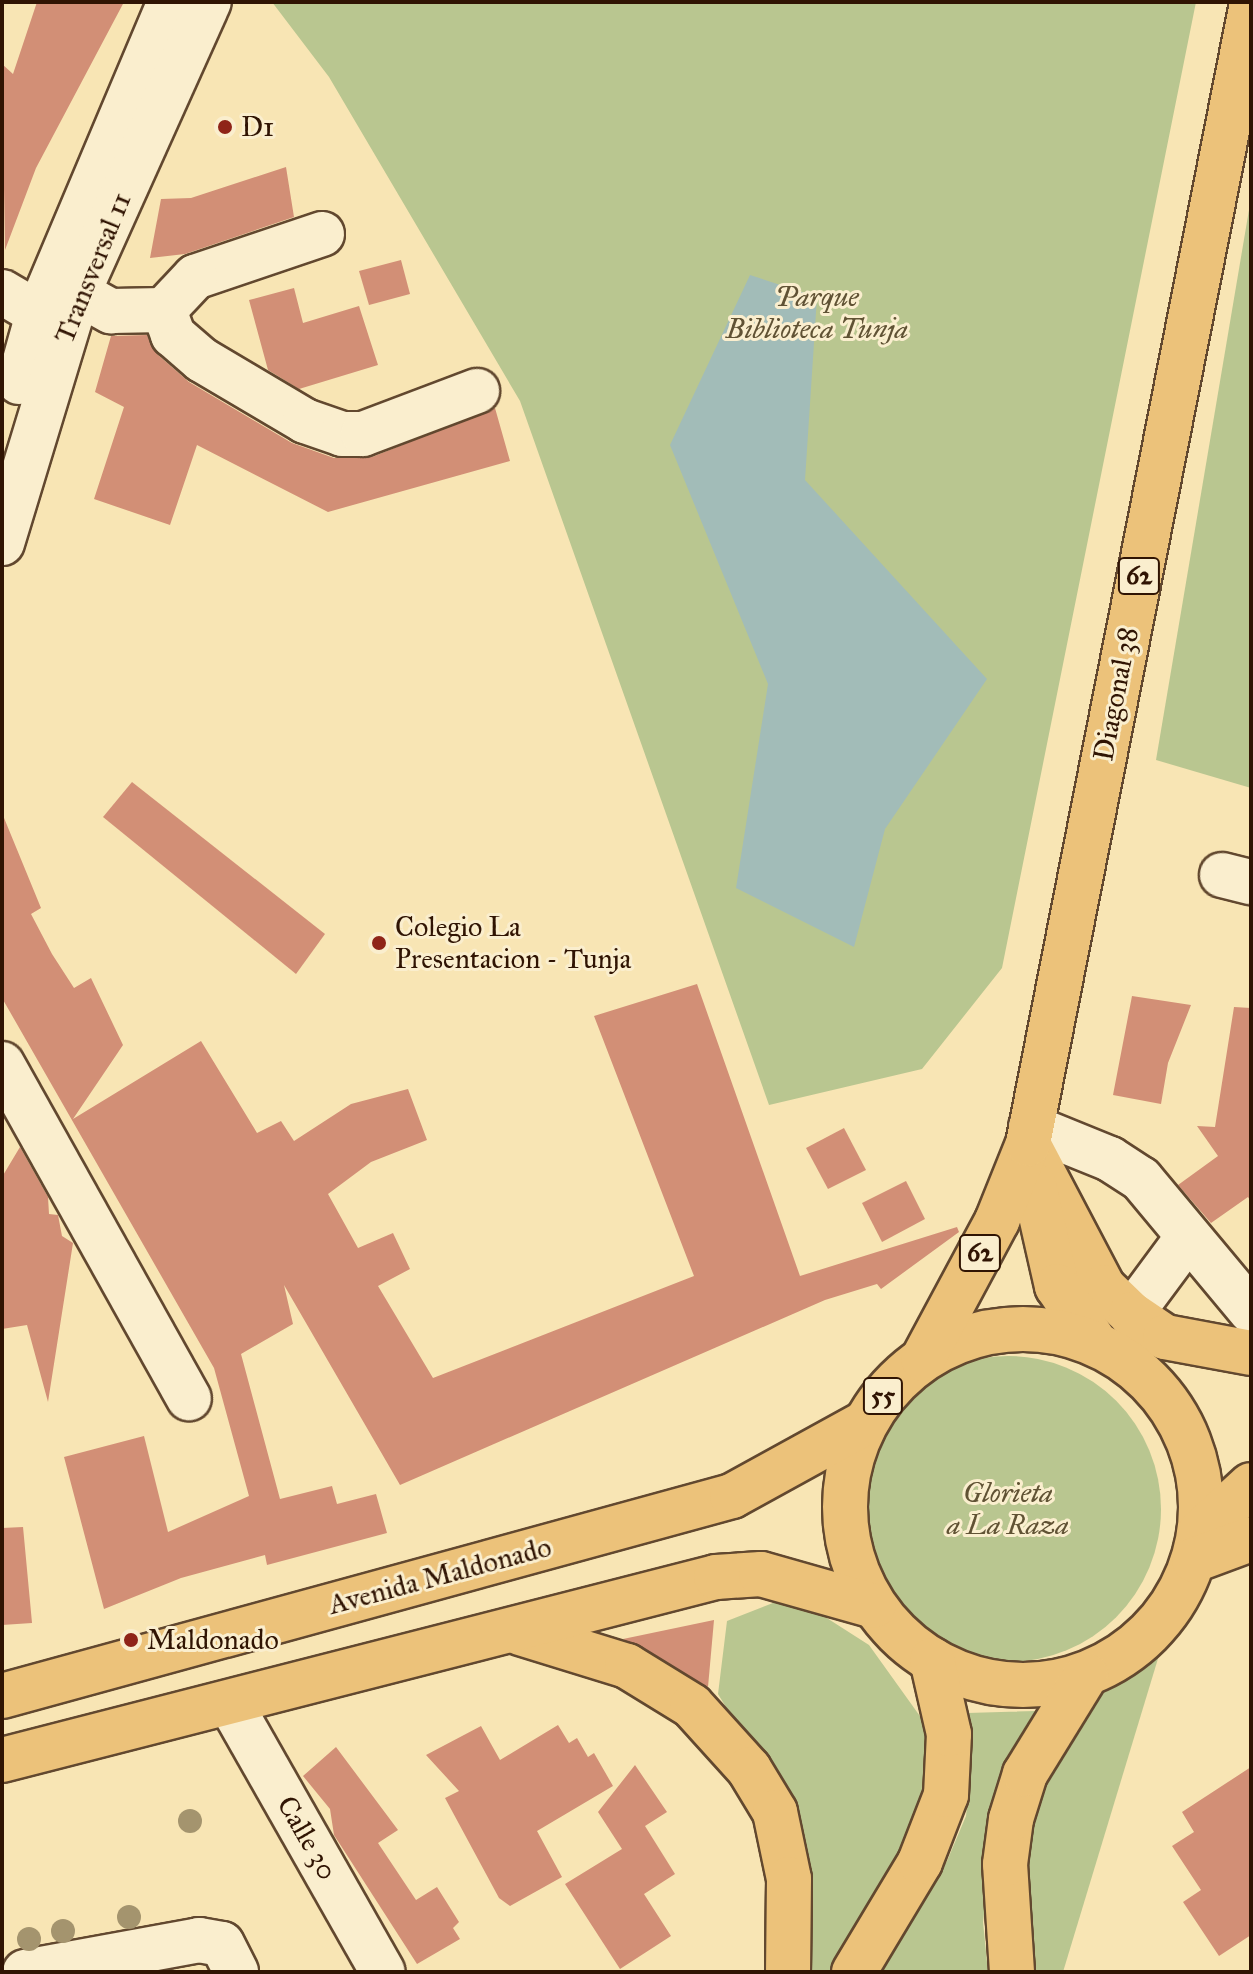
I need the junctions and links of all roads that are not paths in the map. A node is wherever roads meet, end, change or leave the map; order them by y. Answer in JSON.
{"nodes":[{"id":1,"x":170,"y":2,"type":"edge"},
{"id":2,"x":209,"y":2,"type":"edge"},
{"id":3,"x":1251,"y":8,"type":"edge"},
{"id":4,"x":322,"y":234,"type":"dead end"},
{"id":5,"x":33,"y":304,"type":"edge"},
{"id":6,"x":164,"y":310,"type":"junction"},
{"id":7,"x":477,"y":391,"type":"dead end"},
{"id":8,"x":2,"y":443,"type":"edge"},
{"id":9,"x":2,"y":543,"type":"edge"},
{"id":10,"x":2,"y":1064,"type":"edge"},
{"id":11,"x":1030,"y":1136,"type":"junction"},
{"id":12,"x":1188,"y":1237,"type":"junction"},
{"id":13,"x":1251,"y":1311,"type":"edge"},
{"id":14,"x":1131,"y":1314,"type":"junction"},
{"id":15,"x":1096,"y":1344,"type":"junction"},
{"id":16,"x":1247,"y":1347,"type":"edge"},
{"id":17,"x":923,"y":1359,"type":"junction"},
{"id":18,"x":1141,"y":1374,"type":"junction"},
{"id":19,"x":189,"y":1398,"type":"dead end"},
{"id":20,"x":865,"y":1423,"type":"junction"},
{"id":21,"x":1251,"y":1485,"type":"edge"},
{"id":22,"x":1251,"y":1539,"type":"edge"},
{"id":23,"x":1197,"y":1546,"type":"junction"},
{"id":24,"x":874,"y":1606,"type":"junction"},
{"id":25,"x":517,"y":1632,"type":"junction"},
{"id":26,"x":932,"y":1660,"type":"junction"},
{"id":27,"x":1086,"y":1675,"type":"junction"},
{"id":28,"x":2,"y":1696,"type":"edge"},
{"id":29,"x":230,"y":1703,"type":"junction"},
{"id":30,"x":2,"y":1760,"type":"edge"},
{"id":31,"x":229,"y":1958,"type":"edge"},
{"id":32,"x":25,"y":1972,"type":"edge"},
{"id":33,"x":383,"y":1972,"type":"edge"},
{"id":34,"x":788,"y":1972,"type":"edge"},
{"id":35,"x":854,"y":1972,"type":"edge"},
{"id":36,"x":1012,"y":1972,"type":"edge"}],
"edges":[{"from":1,"to":5,"type":"street","name":"Transversal 11"},
{"from":2,"to":5,"type":"street","name":"Transversal 11"},
{"from":3,"to":11,"type":"main road","name":"Diagonal 38","number":"62"},
{"from":4,"to":6,"type":"street"},
{"from":5,"to":6,"type":"street"},
{"from":5,"to":8,"type":"street","name":"Transversal 11"},
{"from":5,"to":9,"type":"street","name":"Transversal 11"},
{"from":6,"to":7,"type":"street"},
{"from":10,"to":19,"type":"street"},
{"from":11,"to":12,"type":"street"},
{"from":11,"to":14,"type":"main road"},
{"from":11,"to":15,"type":"main road","name":"Diagonal 38","number":"62"},
{"from":11,"to":17,"type":"main road","name":"Diagonal 38","number":"62"},
{"from":12,"to":13,"type":"street"},
{"from":12,"to":14,"type":"street"},
{"from":14,"to":16,"type":"main road"},
{"from":15,"to":17,"type":"main road","number":"55"},
{"from":15,"to":18,"type":"main road","number":"55"},
{"from":16,"to":18,"type":"main road"},
{"from":17,"to":20,"type":"main road","number":"55"},
{"from":18,"to":23,"type":"main road","number":"55"},
{"from":20,"to":24,"type":"main road","number":"55"},
{"from":20,"to":28,"type":"main road","name":"Avenida Maldonado"},
{"from":21,"to":23,"type":"main road"},
{"from":22,"to":23,"type":"main road"},
{"from":23,"to":27,"type":"main road","number":"55"},
{"from":24,"to":25,"type":"main road"},
{"from":24,"to":26,"type":"main road","number":"55"},
{"from":25,"to":29,"type":"main road"},
{"from":25,"to":34,"type":"main road"},
{"from":26,"to":27,"type":"main road","number":"55"},
{"from":26,"to":35,"type":"main road"},
{"from":27,"to":36,"type":"main road","number":"55"},
{"from":29,"to":30,"type":"main road"},
{"from":29,"to":33,"type":"street","name":"Calle 30"},
{"from":31,"to":32,"type":"street"}]}
